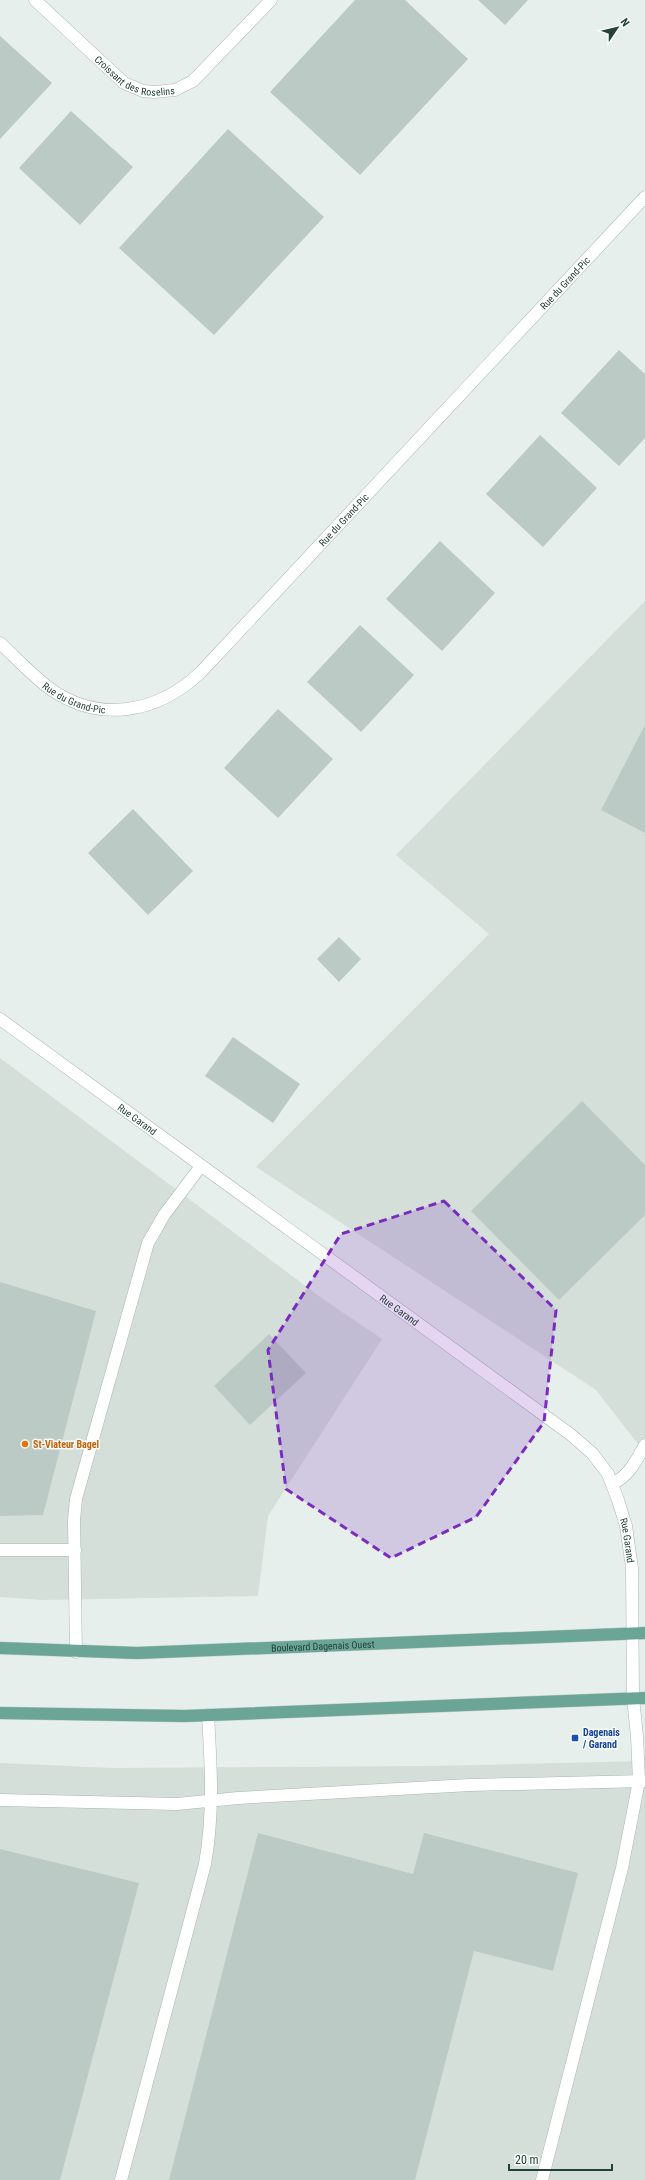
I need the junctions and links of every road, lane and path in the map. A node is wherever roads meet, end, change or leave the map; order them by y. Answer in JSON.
{"nodes":[{"id":1,"x":35,"y":0,"type":"edge"},
{"id":2,"x":271,"y":0,"type":"edge"},
{"id":3,"x":645,"y":196,"type":"edge"},
{"id":4,"x":0,"y":643,"type":"edge"},
{"id":5,"x":2,"y":1025,"type":"edge"},
{"id":6,"x":201,"y":1166,"type":"junction"},
{"id":7,"x":645,"y":1445,"type":"edge"},
{"id":8,"x":612,"y":1484,"type":"junction"},
{"id":9,"x":0,"y":1550,"type":"edge"},
{"id":10,"x":75,"y":1550,"type":"junction"},
{"id":11,"x":639,"y":1633,"type":"edge"},
{"id":12,"x":0,"y":1648,"type":"edge"},
{"id":13,"x":76,"y":1652,"type":"junction"},
{"id":14,"x":639,"y":1698,"type":"edge"},
{"id":15,"x":0,"y":1713,"type":"edge"},
{"id":16,"x":208,"y":1715,"type":"junction"},
{"id":17,"x":642,"y":1781,"type":"edge"},
{"id":18,"x":0,"y":1800,"type":"edge"},
{"id":19,"x":212,"y":1800,"type":"junction"},
{"id":20,"x":121,"y":2180,"type":"edge"},
{"id":21,"x":542,"y":2180,"type":"edge"}],
"edges":[{"from":1,"to":2,"type":"street","name":"Croissant des Roselins"},
{"from":3,"to":4,"type":"street","name":"Rue du Grand-Pic"},
{"from":5,"to":6,"type":"street","name":"Rue Garand"},
{"from":6,"to":8,"type":"street","name":"Rue Garand"},
{"from":6,"to":10,"type":"street"},
{"from":7,"to":8,"type":"street"},
{"from":8,"to":11,"type":"street","name":"Rue Garand"},
{"from":9,"to":10,"type":"street"},
{"from":10,"to":13,"type":"street"},
{"from":11,"to":13,"type":"main road","name":"Boulevard Dagenais Ouest"},
{"from":11,"to":14,"type":"street","name":"Rue Garand"},
{"from":12,"to":13,"type":"main road","name":"Boulevard Dagenais Ouest"},
{"from":14,"to":16,"type":"main road"},
{"from":14,"to":17,"type":"street","name":"Rue Garand"},
{"from":15,"to":16,"type":"main road"},
{"from":16,"to":19,"type":"street"},
{"from":17,"to":19,"type":"street"},
{"from":17,"to":21,"type":"street","name":"Rue Garand"},
{"from":18,"to":19,"type":"street"},
{"from":19,"to":20,"type":"street"}]}
